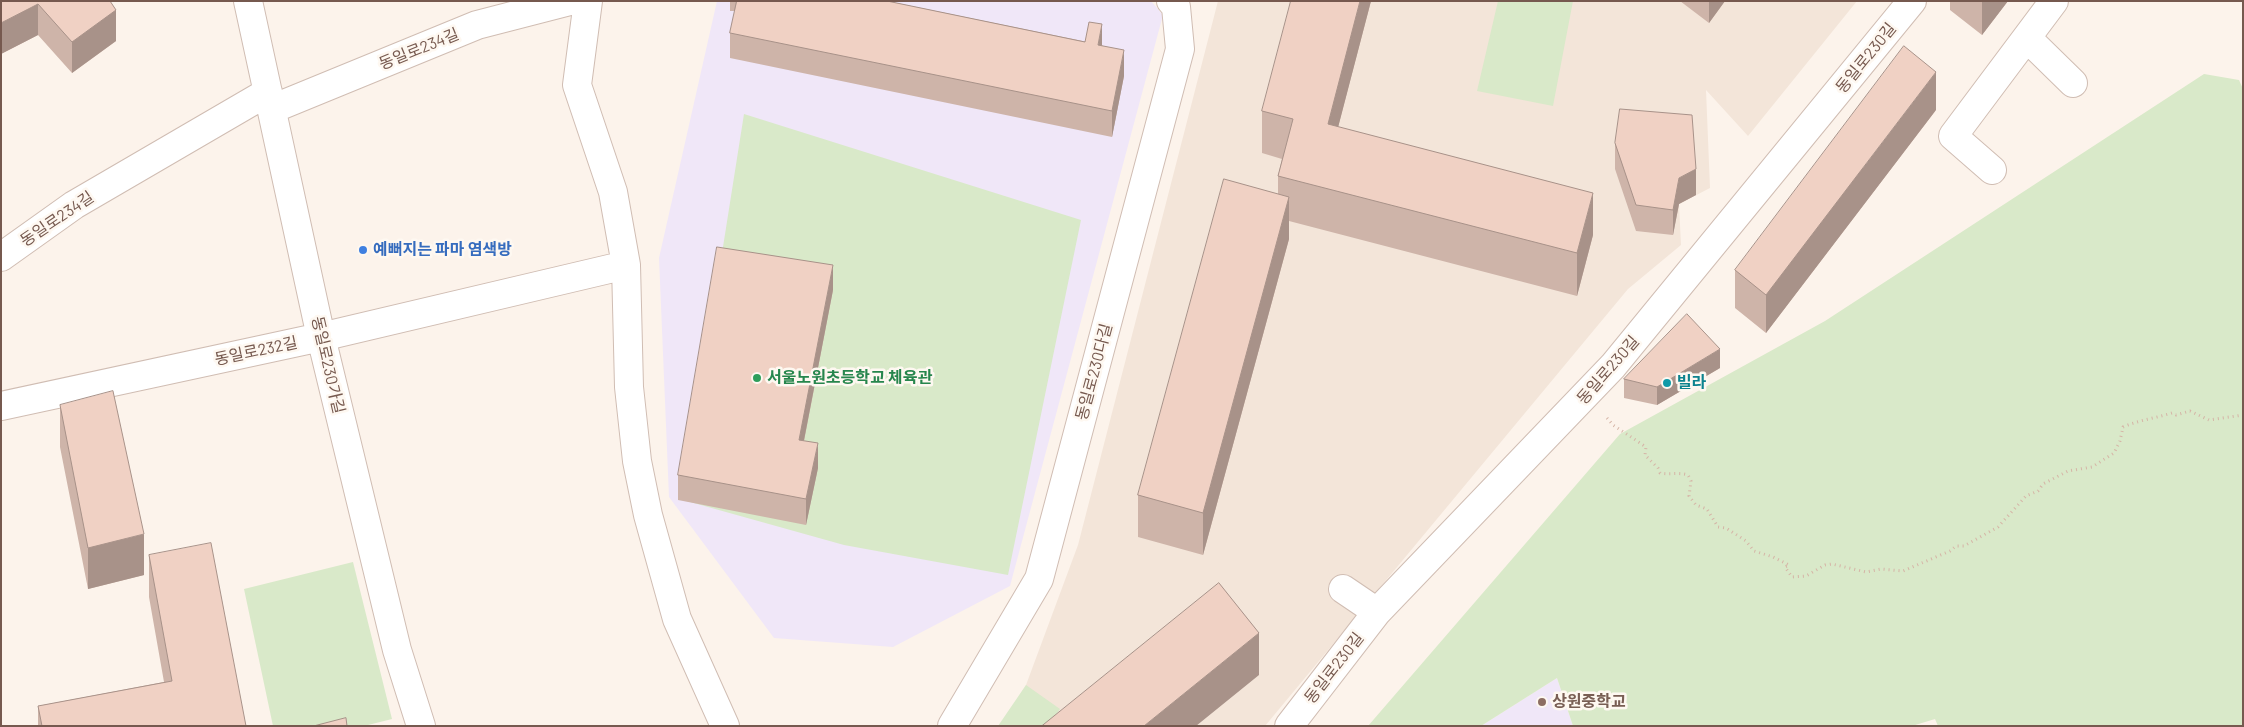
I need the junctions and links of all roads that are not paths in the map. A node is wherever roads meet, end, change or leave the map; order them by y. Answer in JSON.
{"nodes":[{"id":1,"x":248,"y":1,"type":"edge"},
{"id":2,"x":570,"y":1,"type":"edge"},
{"id":3,"x":588,"y":1,"type":"edge"},
{"id":4,"x":1171,"y":1,"type":"edge"},
{"id":5,"x":1912,"y":1,"type":"edge"},
{"id":6,"x":2054,"y":1,"type":"edge"},
{"id":7,"x":2027,"y":38,"type":"junction"},
{"id":8,"x":2072,"y":83,"type":"dead end"},
{"id":9,"x":270,"y":101,"type":"junction"},
{"id":10,"x":1992,"y":170,"type":"dead end"},
{"id":11,"x":1,"y":257,"type":"edge"},
{"id":12,"x":626,"y":265,"type":"junction"},
{"id":13,"x":321,"y":337,"type":"junction"},
{"id":14,"x":1,"y":406,"type":"edge"},
{"id":15,"x":1343,"y":589,"type":"dead end"},
{"id":16,"x":1377,"y":612,"type":"junction"},
{"id":17,"x":421,"y":726,"type":"edge"},
{"id":18,"x":725,"y":726,"type":"edge"},
{"id":19,"x":952,"y":726,"type":"edge"},
{"id":20,"x":1289,"y":726,"type":"edge"}],
"edges":[{"from":1,"to":9,"type":"street","name":"동일로230가길"},
{"from":2,"to":9,"type":"street","name":"동일로234길"},
{"from":3,"to":12,"type":"street"},
{"from":4,"to":19,"type":"street","name":"동일로230다길"},
{"from":5,"to":16,"type":"street","name":"동일로230길"},
{"from":6,"to":7,"type":"street"},
{"from":7,"to":8,"type":"street"},
{"from":7,"to":10,"type":"street"},
{"from":9,"to":11,"type":"street","name":"동일로234길"},
{"from":9,"to":13,"type":"street","name":"동일로230가길"},
{"from":12,"to":13,"type":"street","name":"동일로232길"},
{"from":12,"to":18,"type":"street"},
{"from":13,"to":14,"type":"street","name":"동일로232길"},
{"from":13,"to":17,"type":"street","name":"동일로230가길"},
{"from":15,"to":16,"type":"street"},
{"from":16,"to":20,"type":"street","name":"동일로230길"}]}
